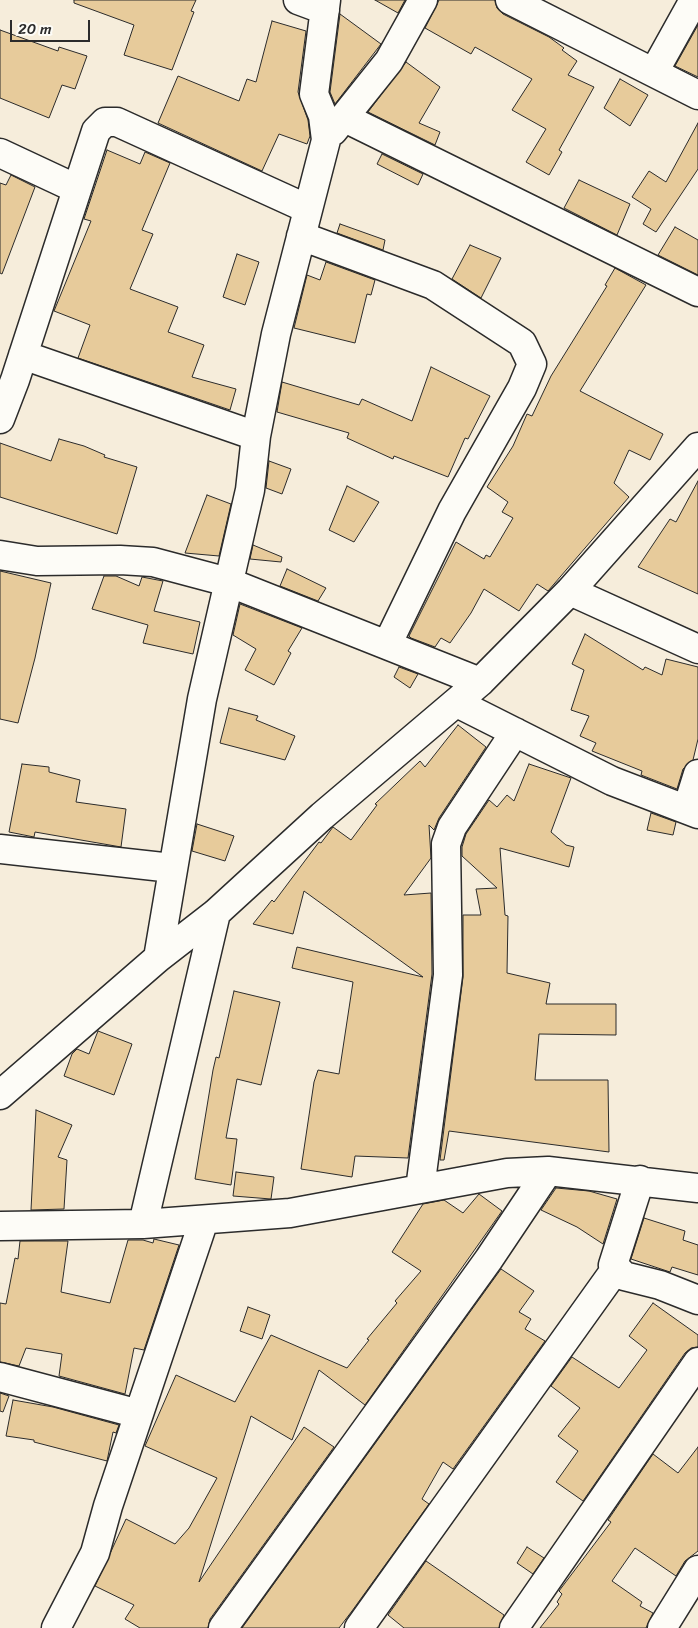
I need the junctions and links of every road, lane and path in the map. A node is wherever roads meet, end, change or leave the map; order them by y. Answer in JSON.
{"nodes":[{"id":1,"x":298,"y":0,"type":"edge"},
{"id":2,"x":423,"y":0,"type":"edge"},
{"id":3,"x":510,"y":0,"type":"edge"},
{"id":4,"x":695,"y":3,"type":"edge"},
{"id":5,"x":325,"y":5,"type":"edge"},
{"id":6,"x":654,"y":72,"type":"junction"},
{"id":7,"x":698,"y":95,"type":"edge"},
{"id":8,"x":345,"y":118,"type":"junction"},
{"id":9,"x":326,"y":140,"type":"junction"},
{"id":10,"x":0,"y":153,"type":"edge"},
{"id":11,"x":77,"y":189,"type":"junction"},
{"id":12,"x":308,"y":209,"type":"junction"},
{"id":13,"x":302,"y":236,"type":"junction"},
{"id":14,"x":698,"y":292,"type":"edge"},
{"id":15,"x":13,"y":369,"type":"edge"},
{"id":16,"x":0,"y":419,"type":"edge"},
{"id":17,"x":256,"y":436,"type":"junction"},
{"id":18,"x":694,"y":460,"type":"edge"},
{"id":19,"x":0,"y":555,"type":"edge"},
{"id":20,"x":228,"y":582,"type":"junction"},
{"id":21,"x":570,"y":591,"type":"junction"},
{"id":22,"x":387,"y":645,"type":"junction"},
{"id":23,"x":698,"y":649,"type":"edge"},
{"id":24,"x":480,"y":682,"type":"junction"},
{"id":25,"x":457,"y":703,"type":"junction"},
{"id":26,"x":515,"y":732,"type":"junction"},
{"id":27,"x":698,"y":774,"type":"edge"},
{"id":28,"x":692,"y":812,"type":"edge"},
{"id":29,"x":0,"y":849,"type":"edge"},
{"id":30,"x":172,"y":868,"type":"junction"},
{"id":31,"x":216,"y":913,"type":"junction"},
{"id":32,"x":158,"y":958,"type":"junction"},
{"id":33,"x":0,"y":1095,"type":"edge"},
{"id":34,"x":548,"y":1170,"type":"junction"},
{"id":35,"x":640,"y":1180,"type":"junction"},
{"id":36,"x":698,"y":1188,"type":"edge"},
{"id":37,"x":420,"y":1189,"type":"junction"},
{"id":38,"x":204,"y":1220,"type":"junction"},
{"id":39,"x":143,"y":1224,"type":"junction"},
{"id":40,"x":0,"y":1226,"type":"edge"},
{"id":41,"x":615,"y":1270,"type":"junction"},
{"id":42,"x":698,"y":1300,"type":"edge"},
{"id":43,"x":698,"y":1362,"type":"edge"},
{"id":44,"x":0,"y":1378,"type":"edge"},
{"id":45,"x":139,"y":1414,"type":"junction"},
{"id":46,"x":698,"y":1570,"type":"edge"},
{"id":47,"x":56,"y":1628,"type":"edge"},
{"id":48,"x":224,"y":1628,"type":"edge"},
{"id":49,"x":359,"y":1628,"type":"edge"},
{"id":50,"x":514,"y":1628,"type":"edge"},
{"id":51,"x":662,"y":1628,"type":"edge"}],
"edges":[{"from":1,"to":5,"type":"street"},
{"from":2,"to":8,"type":"street"},
{"from":3,"to":6,"type":"street"},
{"from":4,"to":6,"type":"street"},
{"from":5,"to":9,"type":"street"},
{"from":6,"to":7,"type":"street"},
{"from":8,"to":9,"type":"street"},
{"from":8,"to":14,"type":"street"},
{"from":9,"to":12,"type":"street"},
{"from":10,"to":11,"type":"street"},
{"from":11,"to":12,"type":"street"},
{"from":11,"to":15,"type":"street"},
{"from":12,"to":13,"type":"street"},
{"from":13,"to":17,"type":"street"},
{"from":13,"to":22,"type":"street"},
{"from":15,"to":16,"type":"street"},
{"from":15,"to":17,"type":"street"},
{"from":17,"to":20,"type":"street"},
{"from":18,"to":21,"type":"street"},
{"from":19,"to":20,"type":"street"},
{"from":20,"to":22,"type":"street"},
{"from":20,"to":30,"type":"street"},
{"from":21,"to":23,"type":"street"},
{"from":21,"to":24,"type":"street"},
{"from":22,"to":24,"type":"street"},
{"from":24,"to":25,"type":"street"},
{"from":25,"to":26,"type":"street"},
{"from":25,"to":31,"type":"street"},
{"from":26,"to":28,"type":"street"},
{"from":26,"to":37,"type":"street"},
{"from":27,"to":28,"type":"street"},
{"from":29,"to":30,"type":"street"},
{"from":30,"to":32,"type":"street"},
{"from":31,"to":32,"type":"street"},
{"from":31,"to":39,"type":"street"},
{"from":32,"to":33,"type":"street"},
{"from":34,"to":35,"type":"street"},
{"from":34,"to":37,"type":"street"},
{"from":34,"to":48,"type":"street"},
{"from":35,"to":36,"type":"street"},
{"from":35,"to":41,"type":"street"},
{"from":37,"to":38,"type":"street"},
{"from":38,"to":39,"type":"street"},
{"from":38,"to":45,"type":"street"},
{"from":39,"to":40,"type":"street"},
{"from":41,"to":42,"type":"street"},
{"from":41,"to":49,"type":"street"},
{"from":43,"to":50,"type":"street"},
{"from":44,"to":45,"type":"street"},
{"from":45,"to":47,"type":"street"},
{"from":46,"to":51,"type":"street"}]}
